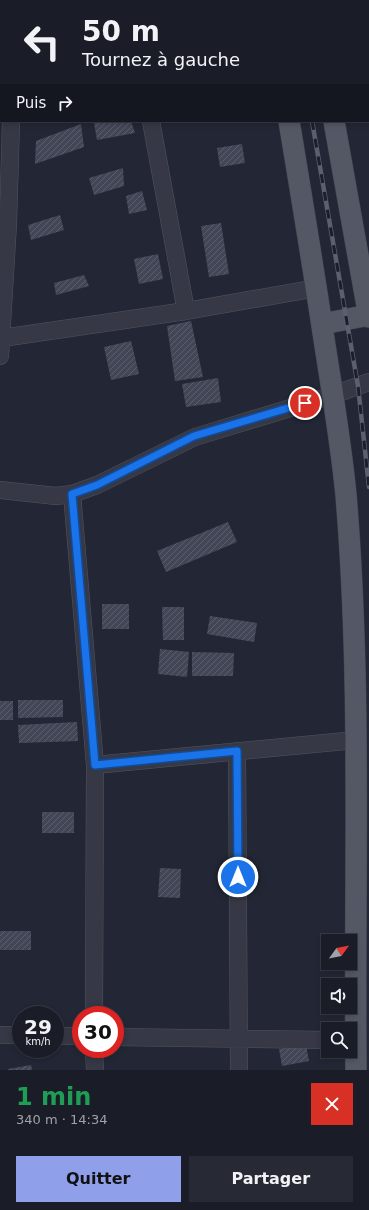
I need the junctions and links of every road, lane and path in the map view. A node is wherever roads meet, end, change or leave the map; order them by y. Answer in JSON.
{"nodes":[{"id":1,"x":11,"y":122,"type":"edge"},
{"id":2,"x":151,"y":122,"type":"edge"},
{"id":3,"x":289,"y":122,"type":"edge"},
{"id":4,"x":334,"y":122,"type":"edge"},
{"id":5,"x":4,"y":222,"type":"edge"},
{"id":6,"x":317,"y":288,"type":"junction"},
{"id":7,"x":186,"y":311,"type":"junction"},
{"id":8,"x":369,"y":316,"type":"edge"},
{"id":9,"x":322,"y":324,"type":"junction"},
{"id":10,"x":2,"y":338,"type":"junction"},
{"id":11,"x":0,"y":356,"type":"edge"},
{"id":12,"x":369,"y":382,"type":"edge"},
{"id":13,"x":333,"y":395,"type":"junction"},
{"id":14,"x":0,"y":490,"type":"edge"},
{"id":15,"x":72,"y":494,"type":"junction"},
{"id":16,"x":356,"y":740,"type":"junction"},
{"id":17,"x":237,"y":751,"type":"junction"},
{"id":18,"x":95,"y":765,"type":"junction"},
{"id":19,"x":94,"y":1006,"type":"edge"},
{"id":20,"x":353,"y":1022,"type":"edge"},
{"id":21,"x":0,"y":1035,"type":"edge"},
{"id":22,"x":12,"y":1035,"type":"edge"},
{"id":23,"x":124,"y":1036,"type":"edge"},
{"id":24,"x":239,"y":1038,"type":"junction"},
{"id":25,"x":321,"y":1040,"type":"edge"},
{"id":26,"x":94,"y":1058,"type":"edge"},
{"id":27,"x":355,"y":1058,"type":"edge"},
{"id":28,"x":95,"y":1070,"type":"edge"},
{"id":29,"x":239,"y":1070,"type":"edge"},
{"id":30,"x":356,"y":1070,"type":"edge"}],
"edges":[{"from":1,"to":5,"type":"street"},
{"from":2,"to":7,"type":"street"},
{"from":3,"to":6,"type":"main road"},
{"from":4,"to":8,"type":"main road"},
{"from":5,"to":10,"type":"street"},
{"from":6,"to":7,"type":"street"},
{"from":6,"to":9,"type":"main road"},
{"from":7,"to":10,"type":"street"},
{"from":8,"to":9,"type":"main road"},
{"from":9,"to":13,"type":"main road"},
{"from":10,"to":11,"type":"street"},
{"from":12,"to":13,"type":"street"},
{"from":13,"to":15,"type":"street"},
{"from":13,"to":16,"type":"main road"},
{"from":14,"to":15,"type":"street"},
{"from":15,"to":18,"type":"street"},
{"from":16,"to":17,"type":"street"},
{"from":16,"to":20,"type":"main road"},
{"from":17,"to":18,"type":"street"},
{"from":17,"to":24,"type":"street"},
{"from":18,"to":19,"type":"street"},
{"from":21,"to":22,"type":"street"},
{"from":23,"to":24,"type":"street"},
{"from":24,"to":25,"type":"street"},
{"from":24,"to":29,"type":"street"},
{"from":26,"to":28,"type":"street"},
{"from":27,"to":30,"type":"main road"}]}
